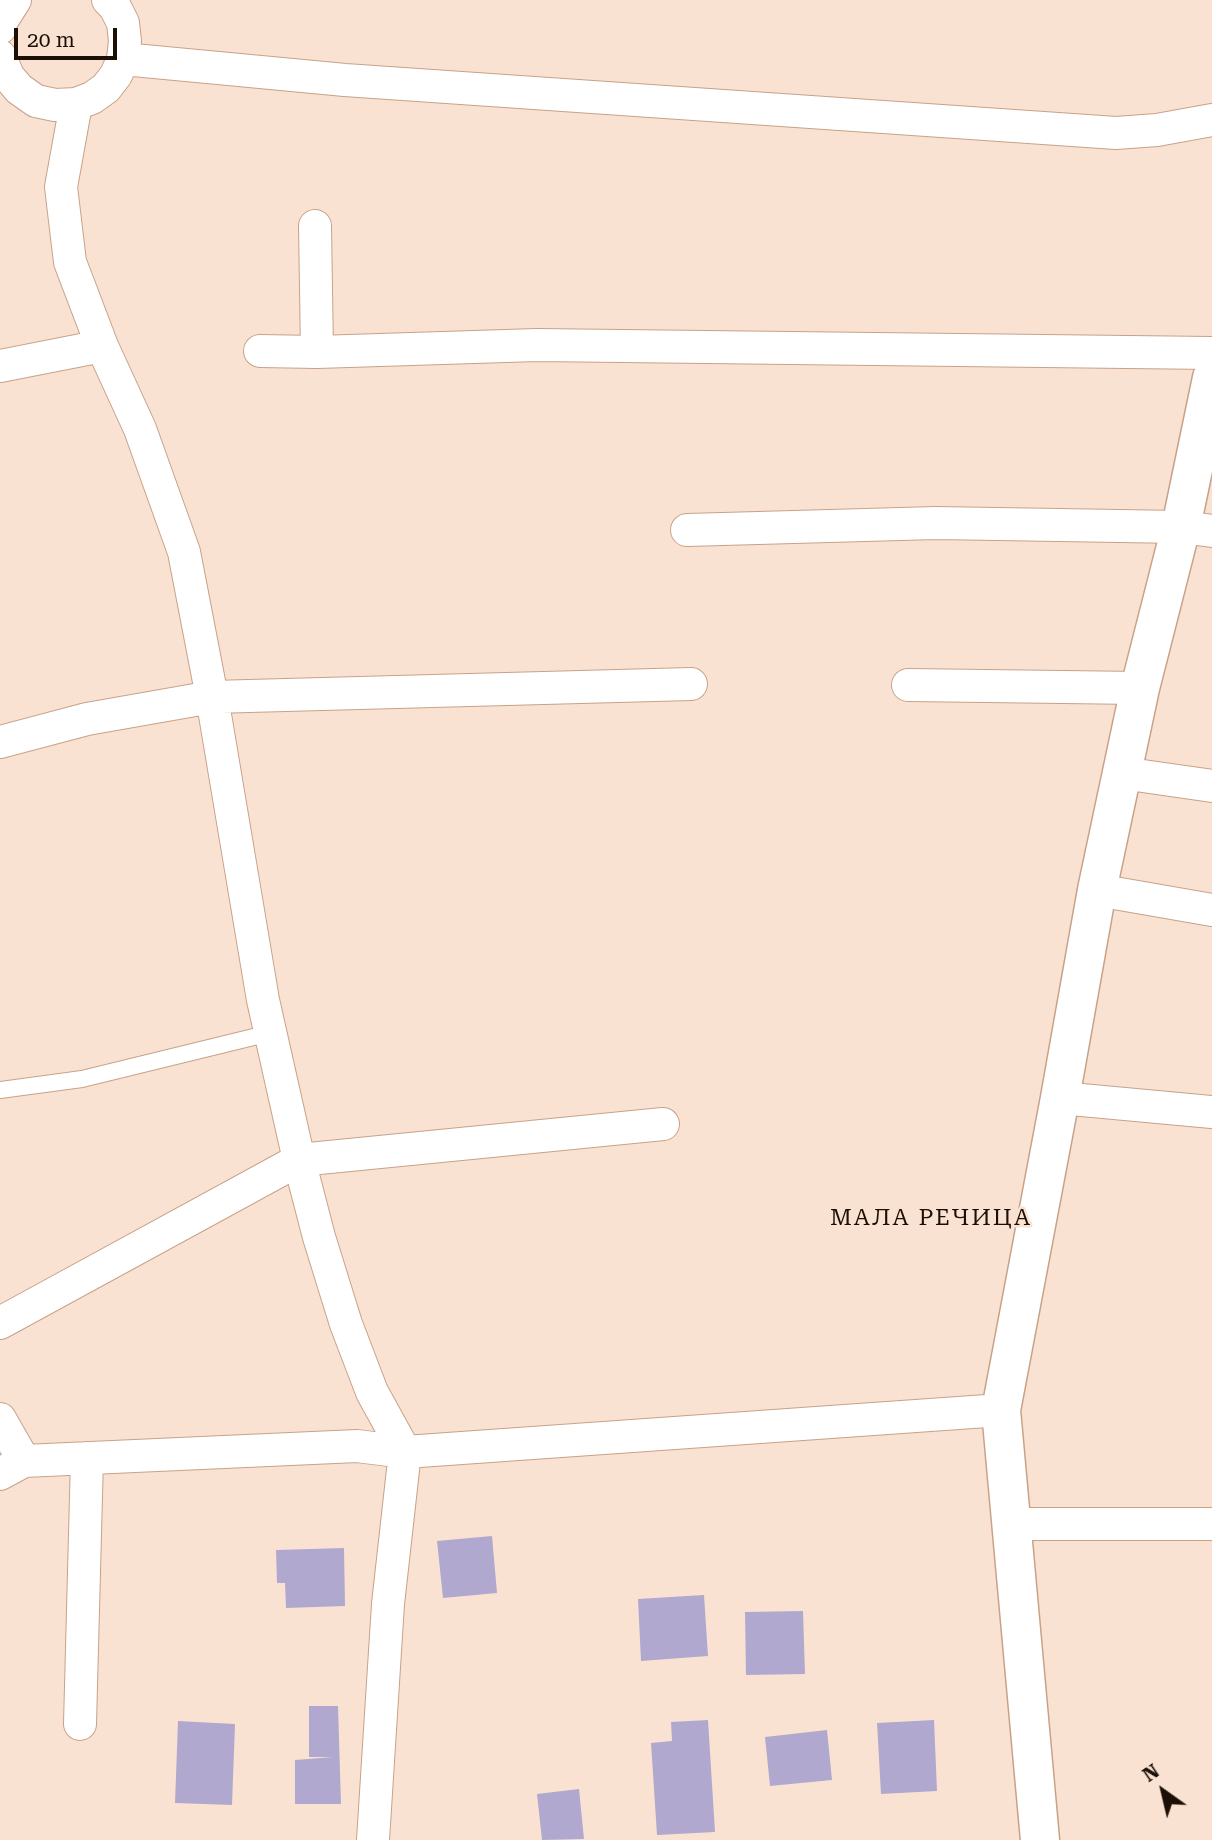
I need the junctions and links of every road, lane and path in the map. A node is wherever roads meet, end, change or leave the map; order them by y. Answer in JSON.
{"nodes":[{"id":1,"x":15,"y":0,"type":"edge"},
{"id":2,"x":115,"y":2,"type":"edge"},
{"id":3,"x":0,"y":28,"type":"edge"},
{"id":4,"x":0,"y":59,"type":"edge"},
{"id":5,"x":123,"y":59,"type":"junction"},
{"id":6,"x":9,"y":91,"type":"edge"},
{"id":7,"x":76,"y":104,"type":"junction"},
{"id":8,"x":1212,"y":120,"type":"edge"},
{"id":9,"x":315,"y":226,"type":"dead end"},
{"id":10,"x":102,"y":346,"type":"junction"},
{"id":11,"x":260,"y":351,"type":"dead end"},
{"id":12,"x":317,"y":352,"type":"junction"},
{"id":13,"x":1212,"y":353,"type":"edge"},
{"id":14,"x":0,"y":366,"type":"edge"},
{"id":15,"x":1212,"y":377,"type":"edge"},
{"id":16,"x":1196,"y":529,"type":"edge"},
{"id":17,"x":687,"y":530,"type":"dead end"},
{"id":18,"x":691,"y":684,"type":"dead end"},
{"id":19,"x":908,"y":685,"type":"dead end"},
{"id":20,"x":1140,"y":688,"type":"junction"},
{"id":21,"x":212,"y":697,"type":"junction"},
{"id":22,"x":0,"y":742,"type":"edge"},
{"id":23,"x":1122,"y":773,"type":"junction"},
{"id":24,"x":1212,"y":786,"type":"edge"},
{"id":25,"x":1097,"y":890,"type":"junction"},
{"id":26,"x":1212,"y":910,"type":"edge"},
{"id":27,"x":270,"y":1033,"type":"junction"},
{"id":28,"x":0,"y":1090,"type":"edge"},
{"id":29,"x":1060,"y":1098,"type":"junction"},
{"id":30,"x":1212,"y":1112,"type":"edge"},
{"id":31,"x":663,"y":1124,"type":"dead end"},
{"id":32,"x":299,"y":1160,"type":"junction"},
{"id":33,"x":0,"y":1323,"type":"edge"},
{"id":34,"x":1001,"y":1410,"type":"junction"},
{"id":35,"x":0,"y":1419,"type":"edge"},
{"id":36,"x":405,"y":1452,"type":"junction"},
{"id":37,"x":87,"y":1458,"type":"junction"},
{"id":38,"x":12,"y":1467,"type":"edge"},
{"id":39,"x":1012,"y":1524,"type":"junction"},
{"id":40,"x":1212,"y":1524,"type":"edge"},
{"id":41,"x":80,"y":1724,"type":"dead end"},
{"id":42,"x":373,"y":1840,"type":"edge"},
{"id":43,"x":1040,"y":1840,"type":"edge"}],
"edges":[{"from":1,"to":3,"type":"street"},
{"from":2,"to":5,"type":"street"},
{"from":4,"to":6,"type":"street"},
{"from":5,"to":7,"type":"street"},
{"from":5,"to":8,"type":"street"},
{"from":6,"to":7,"type":"street"},
{"from":7,"to":10,"type":"street"},
{"from":9,"to":12,"type":"street"},
{"from":10,"to":14,"type":"street"},
{"from":10,"to":21,"type":"street"},
{"from":11,"to":12,"type":"street"},
{"from":12,"to":13,"type":"street"},
{"from":15,"to":16,"type":"main road"},
{"from":16,"to":17,"type":"street"},
{"from":16,"to":20,"type":"main road"},
{"from":18,"to":21,"type":"street"},
{"from":19,"to":20,"type":"street"},
{"from":20,"to":23,"type":"main road"},
{"from":21,"to":22,"type":"street"},
{"from":21,"to":27,"type":"street"},
{"from":23,"to":24,"type":"street"},
{"from":23,"to":25,"type":"main road"},
{"from":25,"to":26,"type":"street"},
{"from":25,"to":29,"type":"main road"},
{"from":27,"to":28,"type":"lane"},
{"from":27,"to":32,"type":"street"},
{"from":29,"to":30,"type":"street"},
{"from":29,"to":34,"type":"main road"},
{"from":31,"to":32,"type":"street"},
{"from":32,"to":33,"type":"street"},
{"from":32,"to":36,"type":"street"},
{"from":34,"to":36,"type":"street"},
{"from":34,"to":39,"type":"main road"},
{"from":35,"to":38,"type":"street"},
{"from":36,"to":37,"type":"street"},
{"from":36,"to":42,"type":"street"},
{"from":37,"to":38,"type":"street"},
{"from":37,"to":41,"type":"street"},
{"from":39,"to":40,"type":"street"},
{"from":39,"to":43,"type":"main road"}]}
